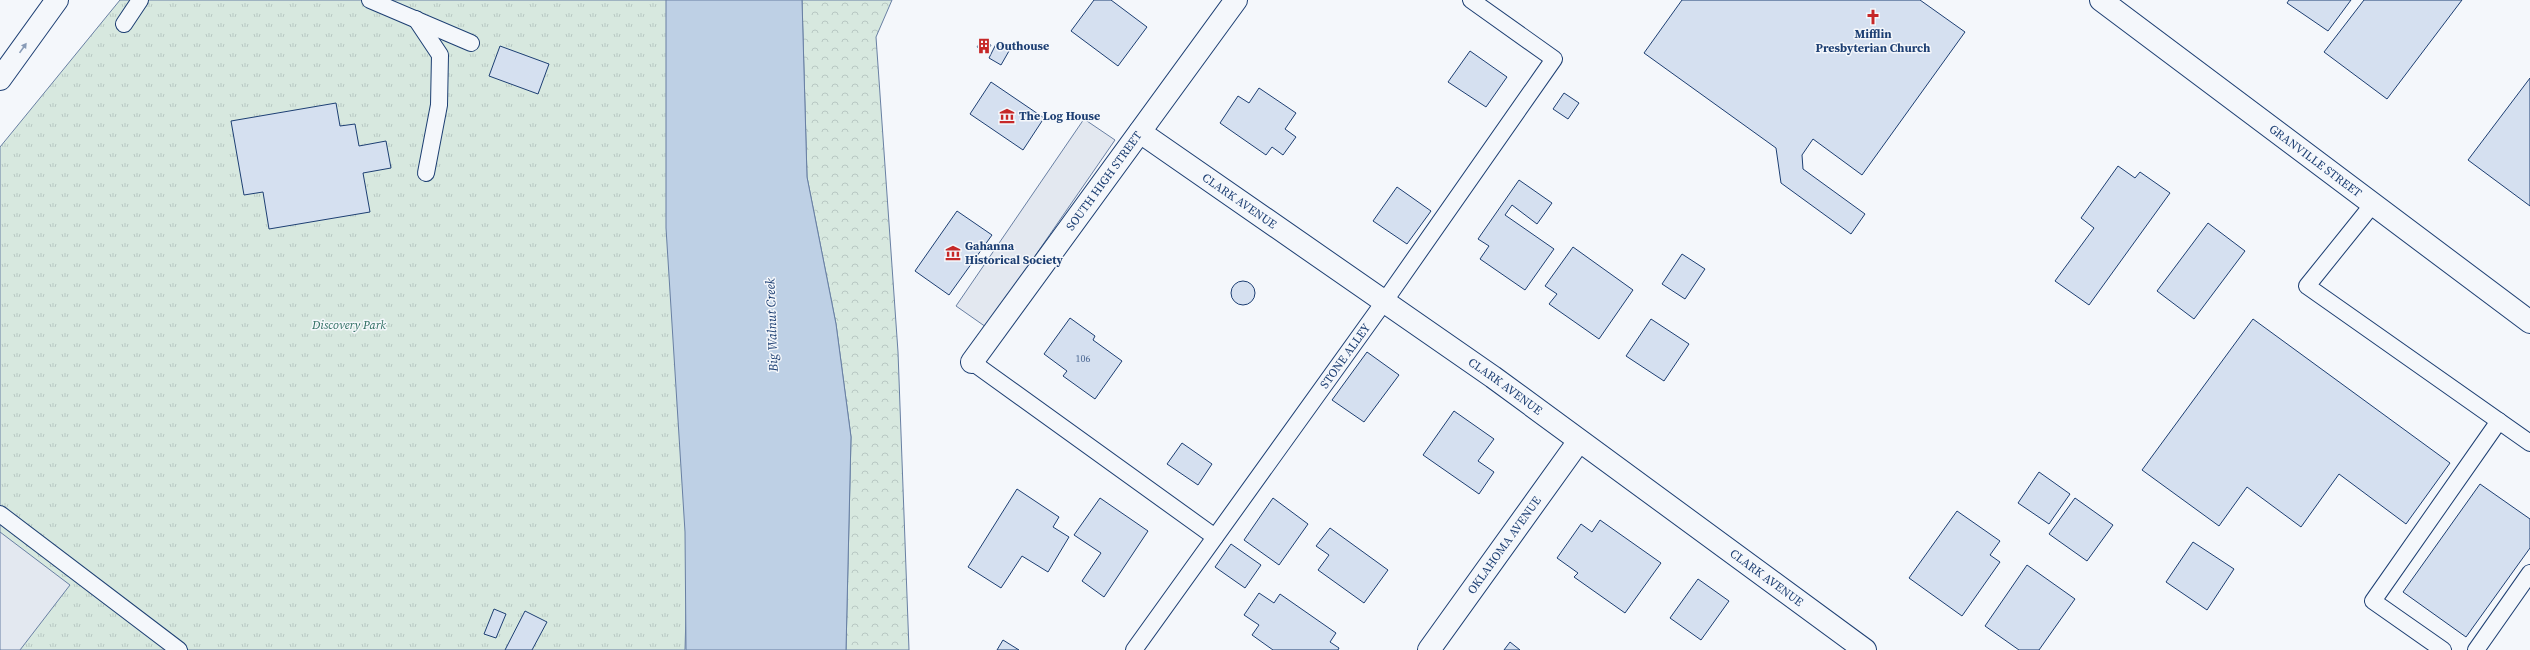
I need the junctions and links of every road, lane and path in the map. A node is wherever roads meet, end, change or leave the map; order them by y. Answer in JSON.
{"nodes":[{"id":1,"x":57,"y":0,"type":"edge"},
{"id":2,"x":140,"y":0,"type":"edge"},
{"id":3,"x":370,"y":0,"type":"edge"},
{"id":4,"x":1236,"y":0,"type":"edge"},
{"id":5,"x":1471,"y":0,"type":"edge"},
{"id":6,"x":2101,"y":0,"type":"edge"},
{"id":7,"x":416,"y":20,"type":"junction"},
{"id":8,"x":124,"y":24,"type":"dead end"},
{"id":9,"x":471,"y":43,"type":"dead end"},
{"id":10,"x":0,"y":79,"type":"edge"},
{"id":11,"x":1140,"y":132,"type":"junction"},
{"id":12,"x":426,"y":173,"type":"dead end"},
{"id":13,"x":2373,"y":204,"type":"junction"},
{"id":14,"x":1384,"y":302,"type":"junction"},
{"id":15,"x":2530,"y":322,"type":"edge"},
{"id":16,"x":972,"y":362,"type":"joint"},
{"id":17,"x":2499,"y":421,"type":"junction"},
{"id":18,"x":1579,"y":440,"type":"junction"},
{"id":19,"x":2530,"y":443,"type":"edge"},
{"id":20,"x":0,"y":514,"type":"edge"},
{"id":21,"x":1215,"y":537,"type":"junction"},
{"id":22,"x":2530,"y":573,"type":"edge"},
{"id":23,"x":180,"y":650,"type":"edge"},
{"id":24,"x":1134,"y":650,"type":"edge"},
{"id":25,"x":1429,"y":650,"type":"edge"},
{"id":26,"x":1865,"y":650,"type":"edge"},
{"id":27,"x":2444,"y":650,"type":"edge"},
{"id":28,"x":2476,"y":650,"type":"edge"}],
"edges":[{"from":10,"to":1,"type":"street","one_way":true},
{"from":2,"to":8,"type":"lane"},
{"from":3,"to":7,"type":"lane"},
{"from":4,"to":11,"type":"street","name":"SOUTH HIGH STREET"},
{"from":5,"to":14,"type":"lane","name":"STONE ALLEY"},
{"from":6,"to":13,"type":"street","name":"GRANVILLE STREET"},
{"from":7,"to":9,"type":"lane"},
{"from":7,"to":12,"type":"lane"},
{"from":11,"to":14,"type":"street","name":"CLARK AVENUE"},
{"from":11,"to":16,"type":"street","name":"SOUTH HIGH STREET"},
{"from":13,"to":15,"type":"street","name":"GRANVILLE STREET"},
{"from":13,"to":17,"type":"lane"},
{"from":14,"to":18,"type":"street","name":"CLARK AVENUE"},
{"from":14,"to":21,"type":"lane","name":"STONE ALLEY"},
{"from":16,"to":21,"type":"lane"},
{"from":17,"to":19,"type":"lane"},
{"from":17,"to":27,"type":"lane"},
{"from":18,"to":25,"type":"street","name":"OKLAHOMA AVENUE"},
{"from":18,"to":26,"type":"street","name":"CLARK AVENUE"},
{"from":20,"to":23,"type":"lane"},
{"from":21,"to":24,"type":"lane","name":"STONE ALLEY"},
{"from":22,"to":28,"type":"lane"}]}
